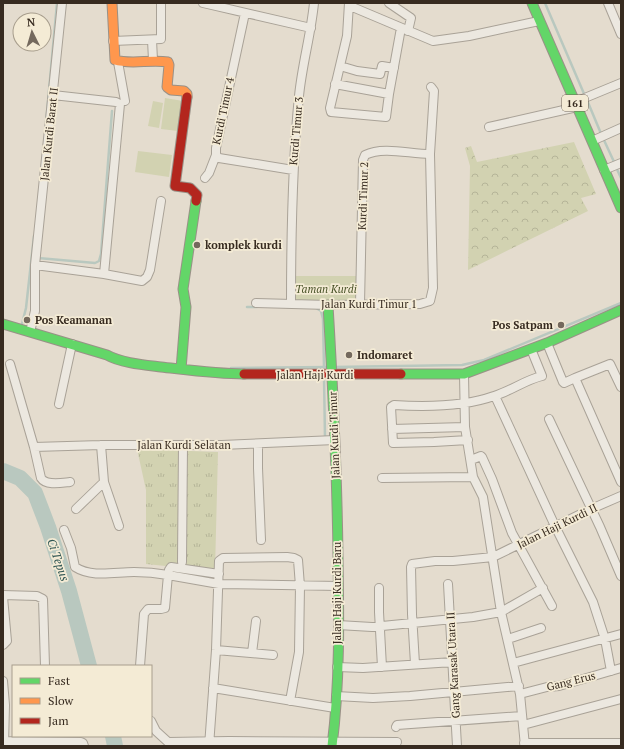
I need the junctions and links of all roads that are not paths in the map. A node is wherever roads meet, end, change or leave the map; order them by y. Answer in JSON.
{"nodes":[{"id":1,"x":62,"y":3,"type":"edge"},
{"id":2,"x":112,"y":3,"type":"edge"},
{"id":3,"x":161,"y":3,"type":"edge"},
{"id":4,"x":203,"y":3,"type":"edge"},
{"id":5,"x":314,"y":3,"type":"edge"},
{"id":6,"x":389,"y":3,"type":"edge"},
{"id":7,"x":608,"y":3,"type":"edge"},
{"id":8,"x":534,"y":4,"type":"edge"},
{"id":9,"x":350,"y":5,"type":"edge"},
{"id":10,"x":228,"y":6,"type":"edge"},
{"id":11,"x":245,"y":13,"type":"junction"},
{"id":12,"x":540,"y":21,"type":"junction"},
{"id":13,"x":311,"y":28,"type":"junction"},
{"id":14,"x":404,"y":29,"type":"junction"},
{"id":15,"x":621,"y":34,"type":"edge"},
{"id":16,"x":152,"y":40,"type":"junction"},
{"id":17,"x":113,"y":41,"type":"junction"},
{"id":18,"x":153,"y":60,"type":"junction"},
{"id":19,"x":118,"y":62,"type":"junction"},
{"id":20,"x":340,"y":66,"type":"junction"},
{"id":21,"x":394,"y":68,"type":"junction"},
{"id":22,"x":621,"y":83,"type":"edge"},
{"id":23,"x":335,"y":84,"type":"junction"},
{"id":24,"x":431,"y":87,"type":"dead end"},
{"id":25,"x":389,"y":94,"type":"junction"},
{"id":26,"x":53,"y":95,"type":"junction"},
{"id":27,"x":125,"y":101,"type":"dead end"},
{"id":28,"x":576,"y":104,"type":"junction"},
{"id":29,"x":489,"y":127,"type":"dead end"},
{"id":30,"x":621,"y":128,"type":"edge"},
{"id":31,"x":592,"y":141,"type":"junction"},
{"id":32,"x":430,"y":154,"type":"junction"},
{"id":33,"x":216,"y":155,"type":"junction"},
{"id":34,"x":621,"y":163,"type":"edge"},
{"id":35,"x":293,"y":170,"type":"junction"},
{"id":36,"x":604,"y":170,"type":"junction"},
{"id":37,"x":205,"y":178,"type":"dead end"},
{"id":38,"x":161,"y":201,"type":"dead end"},
{"id":39,"x":620,"y":204,"type":"edge"},
{"id":40,"x":35,"y":265,"type":"junction"},
{"id":41,"x":104,"y":274,"type":"junction"},
{"id":42,"x":256,"y":303,"type":"dead end"},
{"id":43,"x":291,"y":304,"type":"junction"},
{"id":44,"x":360,"y":304,"type":"junction"},
{"id":45,"x":328,"y":305,"type":"junction"},
{"id":46,"x":621,"y":310,"type":"edge"},
{"id":47,"x":3,"y":324,"type":"edge"},
{"id":48,"x":30,"y":332,"type":"junction"},
{"id":49,"x":547,"y":343,"type":"junction"},
{"id":50,"x":72,"y":344,"type":"junction"},
{"id":51,"x":531,"y":350,"type":"junction"},
{"id":52,"x":10,"y":364,"type":"dead end"},
{"id":53,"x":181,"y":367,"type":"junction"},
{"id":54,"x":332,"y":370,"type":"junction"},
{"id":55,"x":464,"y":374,"type":"junction"},
{"id":56,"x":575,"y":378,"type":"junction"},
{"id":57,"x":621,"y":387,"type":"edge"},
{"id":58,"x":494,"y":396,"type":"junction"},
{"id":59,"x":60,"y":404,"type":"dead end"},
{"id":60,"x":464,"y":404,"type":"junction"},
{"id":61,"x":549,"y":419,"type":"dead end"},
{"id":62,"x":466,"y":427,"type":"junction"},
{"id":63,"x":392,"y":429,"type":"junction"},
{"id":64,"x":335,"y":440,"type":"junction"},
{"id":65,"x":468,"y":440,"type":"junction"},
{"id":66,"x":258,"y":444,"type":"junction"},
{"id":67,"x":101,"y":445,"type":"junction"},
{"id":68,"x":183,"y":445,"type":"junction"},
{"id":69,"x":34,"y":446,"type":"junction"},
{"id":70,"x":471,"y":460,"type":"junction"},
{"id":71,"x":474,"y":477,"type":"junction"},
{"id":72,"x":382,"y":478,"type":"dead end"},
{"id":73,"x":70,"y":482,"type":"dead end"},
{"id":74,"x":104,"y":482,"type":"junction"},
{"id":75,"x":621,"y":482,"type":"edge"},
{"id":76,"x":621,"y":496,"type":"edge"},
{"id":77,"x":591,"y":508,"type":"junction"},
{"id":78,"x":76,"y":509,"type":"dead end"},
{"id":79,"x":337,"y":518,"type":"joint"},
{"id":80,"x":119,"y":526,"type":"dead end"},
{"id":81,"x":555,"y":526,"type":"junction"},
{"id":82,"x":64,"y":530,"type":"dead end"},
{"id":83,"x":261,"y":540,"type":"dead end"},
{"id":84,"x":518,"y":544,"type":"junction"},
{"id":85,"x":494,"y":557,"type":"junction"},
{"id":86,"x":182,"y":562,"type":"dead end"},
{"id":87,"x":219,"y":574,"type":"junction"},
{"id":88,"x":168,"y":575,"type":"junction"},
{"id":89,"x":621,"y":576,"type":"edge"},
{"id":90,"x":219,"y":584,"type":"junction"},
{"id":91,"x":448,"y":584,"type":"dead end"},
{"id":92,"x":300,"y":586,"type":"junction"},
{"id":93,"x":338,"y":586,"type":"junction"},
{"id":94,"x":379,"y":588,"type":"dead end"},
{"id":95,"x":543,"y":588,"type":"junction"},
{"id":96,"x":3,"y":596,"type":"edge"},
{"id":97,"x":552,"y":606,"type":"dead end"},
{"id":98,"x":501,"y":612,"type":"junction"},
{"id":99,"x":450,"y":619,"type":"junction"},
{"id":100,"x":256,"y":621,"type":"dead end"},
{"id":101,"x":412,"y":623,"type":"junction"},
{"id":102,"x":338,"y":625,"type":"junction"},
{"id":103,"x":380,"y":626,"type":"junction"},
{"id":104,"x":541,"y":628,"type":"dead end"},
{"id":105,"x":621,"y":634,"type":"edge"},
{"id":106,"x":508,"y":639,"type":"junction"},
{"id":107,"x":605,"y":639,"type":"junction"},
{"id":108,"x":3,"y":645,"type":"edge"},
{"id":109,"x":216,"y":650,"type":"junction"},
{"id":110,"x":252,"y":653,"type":"junction"},
{"id":111,"x":273,"y":654,"type":"dead end"},
{"id":112,"x":453,"y":662,"type":"junction"},
{"id":113,"x":513,"y":663,"type":"junction"},
{"id":114,"x":415,"y":664,"type":"junction"},
{"id":115,"x":45,"y":665,"type":"edge"},
{"id":116,"x":140,"y":665,"type":"edge"},
{"id":117,"x":337,"y":667,"type":"junction"},
{"id":118,"x":382,"y":667,"type":"junction"},
{"id":119,"x":621,"y":668,"type":"edge"},
{"id":120,"x":611,"y":671,"type":"junction"},
{"id":121,"x":3,"y":681,"type":"edge"},
{"id":122,"x":519,"y":686,"type":"junction"},
{"id":123,"x":213,"y":688,"type":"junction"},
{"id":124,"x":455,"y":692,"type":"junction"},
{"id":125,"x":520,"y":694,"type":"junction"},
{"id":126,"x":336,"y":696,"type":"junction"},
{"id":127,"x":621,"y":699,"type":"edge"},
{"id":128,"x":290,"y":701,"type":"junction"},
{"id":129,"x":335,"y":708,"type":"junction"},
{"id":130,"x":522,"y":716,"type":"junction"},
{"id":131,"x":456,"y":721,"type":"junction"},
{"id":132,"x":152,"y":723,"type":"edge"},
{"id":133,"x":522,"y":725,"type":"junction"},
{"id":134,"x":396,"y":727,"type":"dead end"},
{"id":135,"x":45,"y":738,"type":"edge"},
{"id":136,"x":4,"y":742,"type":"edge"},
{"id":137,"x":397,"y":742,"type":"dead end"},
{"id":138,"x":332,"y":743,"type":"edge"},
{"id":139,"x":621,"y":743,"type":"edge"},
{"id":140,"x":209,"y":744,"type":"edge"},
{"id":141,"x":524,"y":744,"type":"edge"},
{"id":142,"x":84,"y":746,"type":"edge"},
{"id":143,"x":457,"y":746,"type":"edge"}],
"edges":[{"from":1,"to":26,"type":"street","name":"Jalan Kurdi Barat II"},
{"from":2,"to":17,"type":"street"},
{"from":3,"to":16,"type":"street"},
{"from":4,"to":10,"type":"street"},
{"from":5,"to":13,"type":"street","name":"Kurdi Timur 3"},
{"from":6,"to":14,"type":"street"},
{"from":7,"to":15,"type":"street"},
{"from":8,"to":12,"type":"street","number":"161"},
{"from":9,"to":14,"type":"street"},
{"from":9,"to":20,"type":"street"},
{"from":10,"to":11,"type":"street"},
{"from":11,"to":13,"type":"street"},
{"from":11,"to":33,"type":"street","name":"Kurdi Timur 4"},
{"from":12,"to":14,"type":"street"},
{"from":12,"to":28,"type":"street","number":"161"},
{"from":13,"to":35,"type":"street","name":"Kurdi Timur 3"},
{"from":14,"to":21,"type":"street"},
{"from":16,"to":17,"type":"street"},
{"from":16,"to":18,"type":"street"},
{"from":17,"to":19,"type":"street"},
{"from":18,"to":19,"type":"street"},
{"from":18,"to":53,"type":"street"},
{"from":19,"to":27,"type":"street"},
{"from":20,"to":21,"type":"street"},
{"from":20,"to":23,"type":"street"},
{"from":21,"to":25,"type":"street"},
{"from":22,"to":28,"type":"street"},
{"from":23,"to":25,"type":"street"},
{"from":23,"to":25,"type":"street"},
{"from":24,"to":32,"type":"street"},
{"from":26,"to":40,"type":"street","name":"Jalan Kurdi Barat II"},
{"from":26,"to":41,"type":"street"},
{"from":28,"to":29,"type":"street"},
{"from":28,"to":31,"type":"street","number":"161"},
{"from":30,"to":31,"type":"street"},
{"from":31,"to":36,"type":"street","number":"161"},
{"from":32,"to":44,"type":"street","name":"Kurdi Timur 2"},
{"from":32,"to":44,"type":"street","name":"Jalan Kurdi Timur 1"},
{"from":33,"to":35,"type":"street","name":"Kurdi Timur 4"},
{"from":33,"to":37,"type":"street"},
{"from":34,"to":36,"type":"street"},
{"from":35,"to":43,"type":"street","name":"Kurdi Timur 3"},
{"from":36,"to":39,"type":"street","number":"161"},
{"from":38,"to":41,"type":"street"},
{"from":40,"to":41,"type":"street"},
{"from":40,"to":48,"type":"street","name":"Jalan Kurdi Barat II"},
{"from":42,"to":43,"type":"street","name":"Jalan Kurdi Timur 1"},
{"from":43,"to":45,"type":"street","name":"Jalan Kurdi Timur 1"},
{"from":44,"to":45,"type":"street","name":"Jalan Kurdi Timur 1"},
{"from":45,"to":54,"type":"street","name":"Jalan Kurdi Timur"},
{"from":46,"to":49,"type":"street","name":"Jalan Haji Kurdi"},
{"from":47,"to":48,"type":"street","name":"Jalan Haji Kurdi"},
{"from":48,"to":50,"type":"street","name":"Jalan Haji Kurdi"},
{"from":49,"to":51,"type":"street","name":"Jalan Haji Kurdi"},
{"from":49,"to":56,"type":"street"},
{"from":50,"to":53,"type":"street","name":"Jalan Haji Kurdi"},
{"from":50,"to":59,"type":"street"},
{"from":51,"to":55,"type":"street","name":"Jalan Haji Kurdi"},
{"from":51,"to":58,"type":"street"},
{"from":52,"to":69,"type":"street"},
{"from":53,"to":54,"type":"street","name":"Jalan Haji Kurdi"},
{"from":54,"to":55,"type":"street","name":"Jalan Haji Kurdi"},
{"from":54,"to":64,"type":"street","name":"Jalan Kurdi Timur"},
{"from":55,"to":60,"type":"street"},
{"from":56,"to":57,"type":"street"},
{"from":56,"to":75,"type":"street"},
{"from":58,"to":60,"type":"street"},
{"from":58,"to":81,"type":"street"},
{"from":60,"to":62,"type":"street"},
{"from":60,"to":63,"type":"street"},
{"from":61,"to":77,"type":"street"},
{"from":62,"to":63,"type":"street"},
{"from":62,"to":65,"type":"street"},
{"from":63,"to":65,"type":"street"},
{"from":64,"to":66,"type":"street","name":"Jalan Kurdi Selatan"},
{"from":64,"to":79,"type":"street","name":"Jalan Kurdi Timur"},
{"from":65,"to":70,"type":"street"},
{"from":66,"to":68,"type":"street","name":"Jalan Kurdi Selatan"},
{"from":66,"to":83,"type":"street"},
{"from":67,"to":68,"type":"street","name":"Jalan Kurdi Selatan"},
{"from":67,"to":69,"type":"street","name":"Jalan Kurdi Selatan"},
{"from":67,"to":74,"type":"street"},
{"from":68,"to":86,"type":"street"},
{"from":69,"to":73,"type":"street"},
{"from":70,"to":71,"type":"street"},
{"from":70,"to":84,"type":"street"},
{"from":71,"to":72,"type":"street"},
{"from":71,"to":85,"type":"street"},
{"from":74,"to":78,"type":"street"},
{"from":74,"to":80,"type":"street"},
{"from":76,"to":77,"type":"street","name":"Jalan Haji Kurdi II"},
{"from":77,"to":81,"type":"street","name":"Jalan Haji Kurdi II"},
{"from":77,"to":89,"type":"street"},
{"from":79,"to":93,"type":"street","name":"Jalan Haji Kurdi Baru"},
{"from":81,"to":84,"type":"street","name":"Jalan Haji Kurdi II"},
{"from":81,"to":107,"type":"street"},
{"from":82,"to":88,"type":"street"},
{"from":84,"to":85,"type":"street","name":"Jalan Haji Kurdi II"},
{"from":84,"to":95,"type":"street"},
{"from":85,"to":98,"type":"street"},
{"from":85,"to":101,"type":"street"},
{"from":87,"to":88,"type":"street"},
{"from":87,"to":90,"type":"street"},
{"from":87,"to":92,"type":"street"},
{"from":88,"to":90,"type":"street"},
{"from":88,"to":116,"type":"street"},
{"from":90,"to":92,"type":"street"},
{"from":90,"to":109,"type":"street"},
{"from":91,"to":99,"type":"street","name":"Gang Karasak Utara II"},
{"from":92,"to":93,"type":"street"},
{"from":92,"to":128,"type":"street"},
{"from":93,"to":102,"type":"street","name":"Jalan Haji Kurdi Baru"},
{"from":94,"to":103,"type":"street"},
{"from":95,"to":97,"type":"street"},
{"from":95,"to":98,"type":"street"},
{"from":96,"to":108,"type":"street"},
{"from":96,"to":115,"type":"street"},
{"from":98,"to":99,"type":"street"},
{"from":98,"to":106,"type":"street"},
{"from":99,"to":101,"type":"street"},
{"from":99,"to":112,"type":"street","name":"Gang Karasak Utara II"},
{"from":100,"to":110,"type":"street"},
{"from":101,"to":103,"type":"street"},
{"from":101,"to":114,"type":"street"},
{"from":102,"to":103,"type":"street"},
{"from":102,"to":117,"type":"street","name":"Jalan Haji Kurdi Baru"},
{"from":103,"to":118,"type":"street"},
{"from":104,"to":106,"type":"street"},
{"from":105,"to":107,"type":"street"},
{"from":106,"to":113,"type":"street"},
{"from":107,"to":113,"type":"street"},
{"from":107,"to":120,"type":"street"},
{"from":109,"to":110,"type":"street"},
{"from":109,"to":123,"type":"street"},
{"from":110,"to":111,"type":"street"},
{"from":112,"to":114,"type":"street"},
{"from":112,"to":124,"type":"street","name":"Gang Karasak Utara II"},
{"from":113,"to":122,"type":"street"},
{"from":114,"to":118,"type":"street"},
{"from":117,"to":118,"type":"street"},
{"from":117,"to":126,"type":"street","name":"Jalan Haji Kurdi Baru"},
{"from":119,"to":120,"type":"street","name":"Gang Erus"},
{"from":120,"to":125,"type":"street","name":"Gang Erus"},
{"from":121,"to":136,"type":"street"},
{"from":122,"to":124,"type":"street"},
{"from":122,"to":125,"type":"street"},
{"from":123,"to":128,"type":"street"},
{"from":123,"to":140,"type":"street"},
{"from":124,"to":126,"type":"street"},
{"from":124,"to":131,"type":"street","name":"Gang Karasak Utara II"},
{"from":125,"to":130,"type":"street"},
{"from":126,"to":129,"type":"street","name":"Jalan Haji Kurdi Baru"},
{"from":127,"to":133,"type":"street"},
{"from":128,"to":129,"type":"street"},
{"from":129,"to":138,"type":"street","name":"Jalan Haji Kurdi Baru"},
{"from":130,"to":131,"type":"street"},
{"from":130,"to":133,"type":"street"},
{"from":131,"to":134,"type":"street"},
{"from":131,"to":143,"type":"street","name":"Gang Karasak Utara II"},
{"from":132,"to":140,"type":"street"},
{"from":133,"to":141,"type":"street"},
{"from":135,"to":136,"type":"street"},
{"from":135,"to":142,"type":"street"},
{"from":137,"to":138,"type":"street"},
{"from":138,"to":140,"type":"street"},
{"from":139,"to":141,"type":"street"}]}
